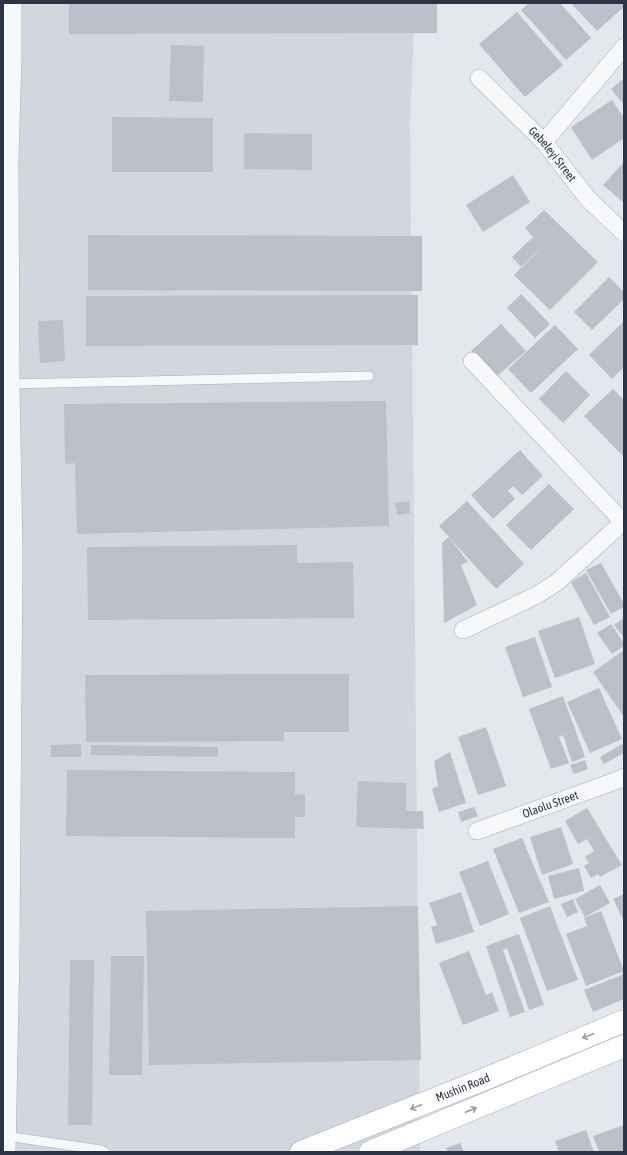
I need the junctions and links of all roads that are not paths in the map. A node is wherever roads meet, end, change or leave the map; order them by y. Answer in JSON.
{"nodes":[{"id":1,"x":11,"y":3,"type":"edge"},
{"id":2,"x":624,"y":48,"type":"edge"},
{"id":3,"x":479,"y":78,"type":"dead end"},
{"id":4,"x":544,"y":142,"type":"junction"},
{"id":5,"x":5,"y":161,"type":"edge"},
{"id":6,"x":624,"y":233,"type":"edge"},
{"id":7,"x":472,"y":361,"type":"dead end"},
{"id":8,"x":369,"y":376,"type":"dead end"},
{"id":9,"x":8,"y":384,"type":"junction"},
{"id":10,"x":624,"y":522,"type":"edge"},
{"id":11,"x":463,"y":630,"type":"dead end"},
{"id":12,"x":622,"y":782,"type":"edge"},
{"id":13,"x":477,"y":831,"type":"dead end"},
{"id":14,"x":624,"y":1021,"type":"edge"},
{"id":15,"x":624,"y":1046,"type":"edge"},
{"id":16,"x":6,"y":1144,"type":"edge"},
{"id":17,"x":105,"y":1152,"type":"edge"},
{"id":18,"x":301,"y":1152,"type":"edge"},
{"id":19,"x":370,"y":1152,"type":"edge"}],
"edges":[{"from":1,"to":5,"type":"street"},
{"from":2,"to":4,"type":"street"},
{"from":3,"to":4,"type":"street","name":"Gebeleyi Street"},
{"from":4,"to":6,"type":"street","name":"Gebeleyi Street"},
{"from":5,"to":9,"type":"street"},
{"from":7,"to":10,"type":"street"},
{"from":8,"to":9,"type":"lane"},
{"from":9,"to":16,"type":"street"},
{"from":10,"to":11,"type":"street"},
{"from":12,"to":13,"type":"street","name":"Olaolu Street"},
{"from":14,"to":18,"type":"main road","name":"Mushin Road","one_way":true},
{"from":19,"to":15,"type":"main road","name":"Mushin Road","one_way":true},
{"from":16,"to":17,"type":"lane"}]}
